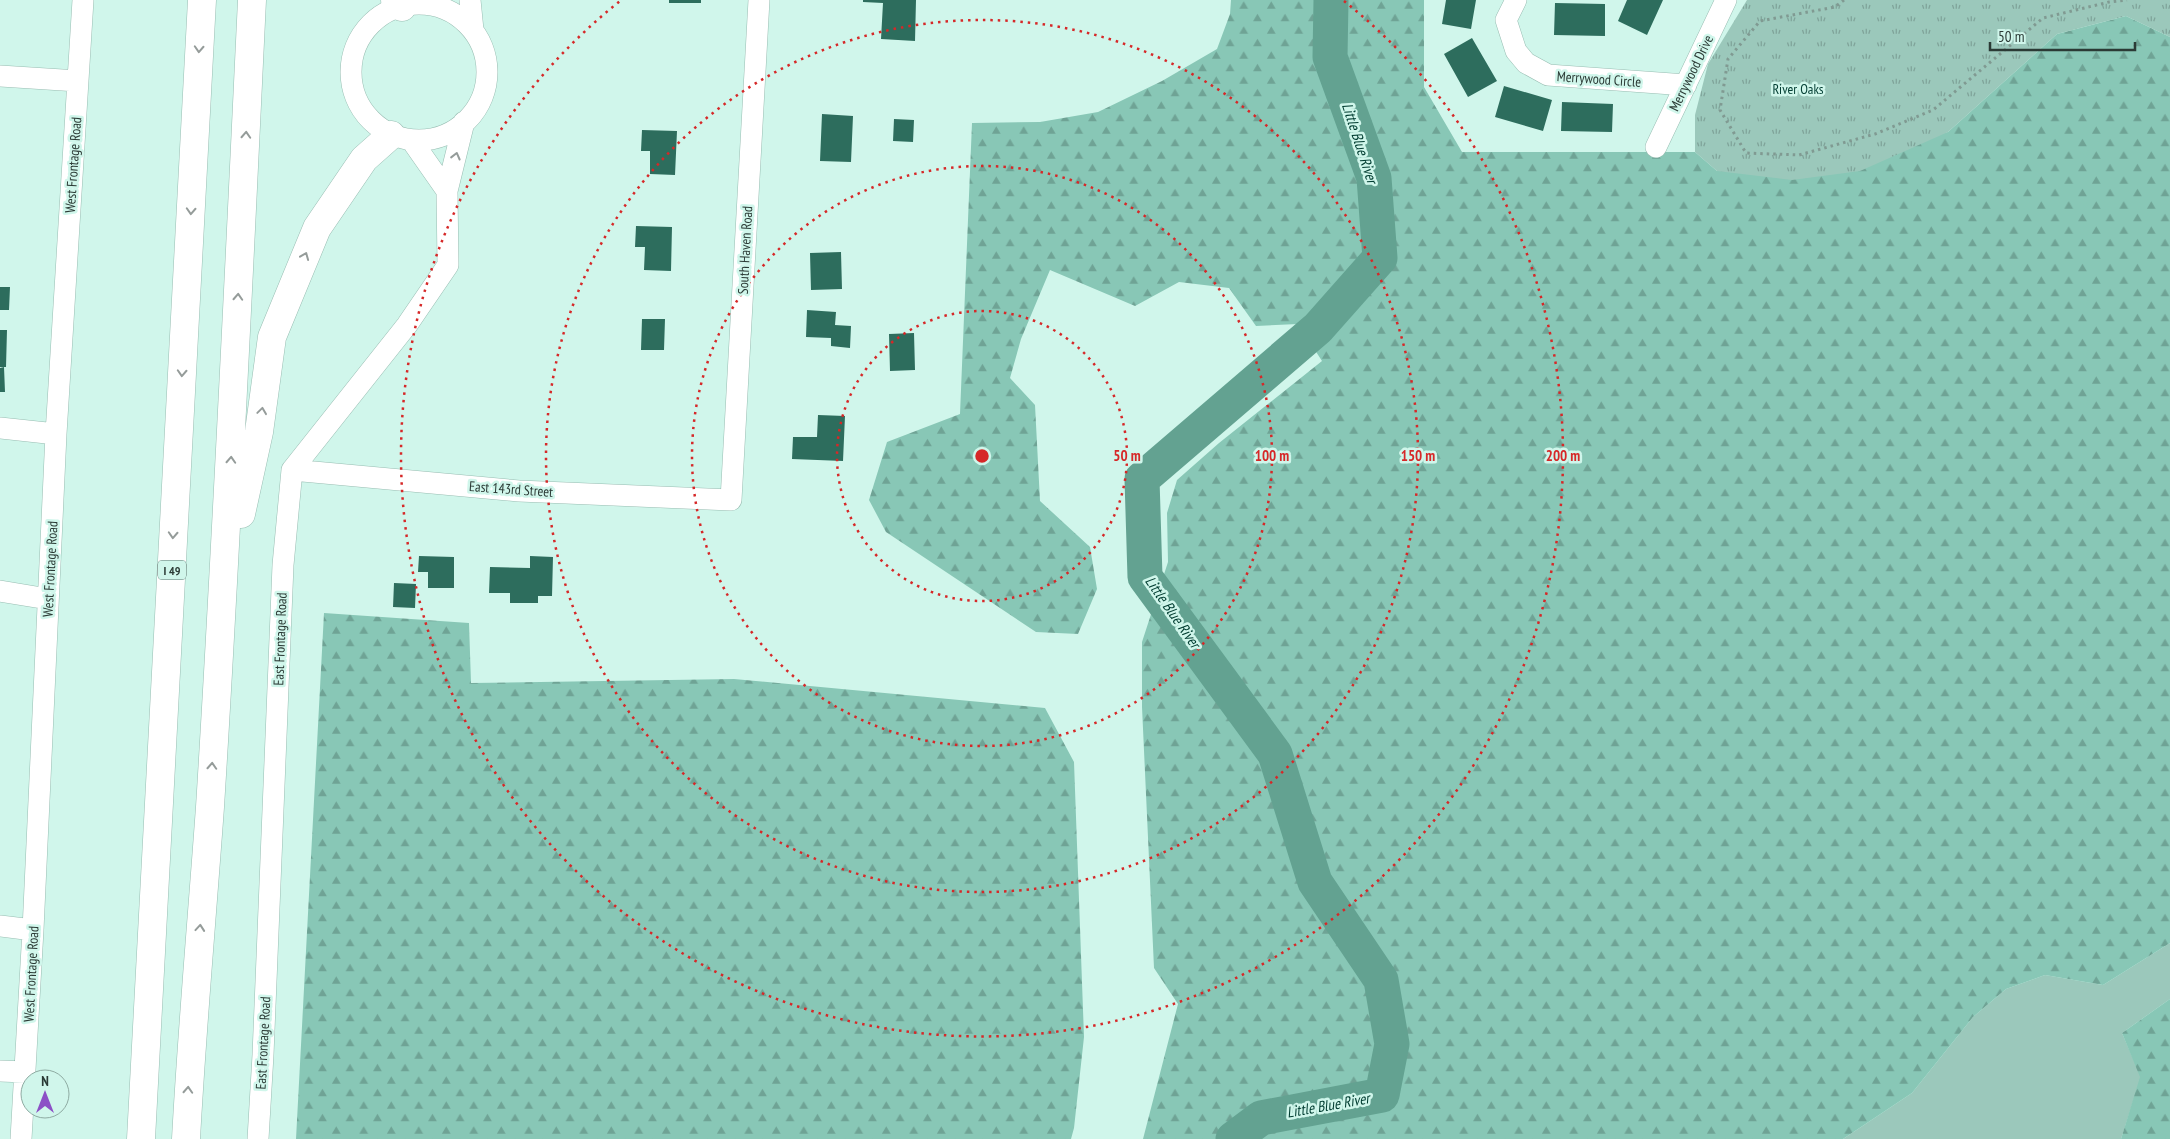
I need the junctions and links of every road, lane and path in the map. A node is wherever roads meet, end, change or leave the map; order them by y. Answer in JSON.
{"nodes":[{"id":1,"x":83,"y":0,"type":"edge"},
{"id":2,"x":202,"y":0,"type":"edge"},
{"id":3,"x":252,"y":0,"type":"edge"},
{"id":4,"x":470,"y":0,"type":"edge"},
{"id":5,"x":759,"y":0,"type":"edge"},
{"id":6,"x":1516,"y":0,"type":"edge"},
{"id":7,"x":1726,"y":0,"type":"edge"},
{"id":8,"x":1844,"y":0,"type":"edge"},
{"id":9,"x":2127,"y":0,"type":"edge"},
{"id":10,"x":414,"y":3,"type":"edge"},
{"id":11,"x":473,"y":30,"type":"junction"},
{"id":12,"x":0,"y":76,"type":"edge"},
{"id":13,"x":78,"y":81,"type":"junction"},
{"id":14,"x":1686,"y":85,"type":"junction"},
{"id":15,"x":464,"y":122,"type":"junction"},
{"id":16,"x":401,"y":138,"type":"junction"},
{"id":17,"x":1656,"y":147,"type":"dead end"},
{"id":18,"x":447,"y":191,"type":"junction"},
{"id":19,"x":0,"y":428,"type":"edge"},
{"id":20,"x":56,"y":434,"type":"junction"},
{"id":21,"x":292,"y":470,"type":"junction"},
{"id":22,"x":731,"y":500,"type":"joint"},
{"id":23,"x":0,"y":591,"type":"edge"},
{"id":24,"x":222,"y":596,"type":"junction"},
{"id":25,"x":48,"y":599,"type":"junction"},
{"id":26,"x":0,"y":926,"type":"edge"},
{"id":27,"x":33,"y":930,"type":"junction"},
{"id":28,"x":25,"y":1069,"type":"edge"},
{"id":29,"x":0,"y":1070,"type":"edge"},
{"id":30,"x":20,"y":1072,"type":"edge"},
{"id":31,"x":22,"y":1119,"type":"edge"},
{"id":32,"x":21,"y":1139,"type":"edge"},
{"id":33,"x":140,"y":1139,"type":"edge"},
{"id":34,"x":186,"y":1139,"type":"edge"},
{"id":35,"x":258,"y":1139,"type":"edge"}],
"edges":[{"from":1,"to":13,"type":"street","name":"West Frontage Road"},
{"from":2,"to":33,"type":"highway","number":"I 49","one_way":true},
{"from":24,"to":3,"type":"highway","one_way":true},
{"from":4,"to":11,"type":"street"},
{"from":5,"to":22,"type":"street","name":"South Haven Road"},
{"from":6,"to":14,"type":"street","name":"Merrywood Circle"},
{"from":7,"to":14,"type":"street","name":"Merrywood Drive"},
{"from":8,"to":9,"type":"path"},
{"from":10,"to":11,"type":"street"},
{"from":10,"to":16,"type":"street"},
{"from":11,"to":15,"type":"street"},
{"from":12,"to":13,"type":"street"},
{"from":13,"to":20,"type":"street","name":"West Frontage Road"},
{"from":14,"to":17,"type":"street","name":"Merrywood Drive"},
{"from":15,"to":16,"type":"street"},
{"from":18,"to":15,"type":"street","one_way":true},
{"from":16,"to":18,"type":"street"},
{"from":24,"to":16,"type":"highway","one_way":true},
{"from":18,"to":21,"type":"street"},
{"from":19,"to":20,"type":"street"},
{"from":20,"to":25,"type":"street","name":"West Frontage Road"},
{"from":21,"to":22,"type":"street","name":"East 143rd Street"},
{"from":21,"to":35,"type":"street","name":"East Frontage Road"},
{"from":23,"to":25,"type":"street"},
{"from":34,"to":24,"type":"highway","one_way":true},
{"from":25,"to":27,"type":"street","name":"West Frontage Road"},
{"from":26,"to":27,"type":"street"},
{"from":27,"to":28,"type":"street","name":"West Frontage Road"},
{"from":29,"to":30,"type":"street"},
{"from":31,"to":32,"type":"street","name":"West Frontage Road"}]}
